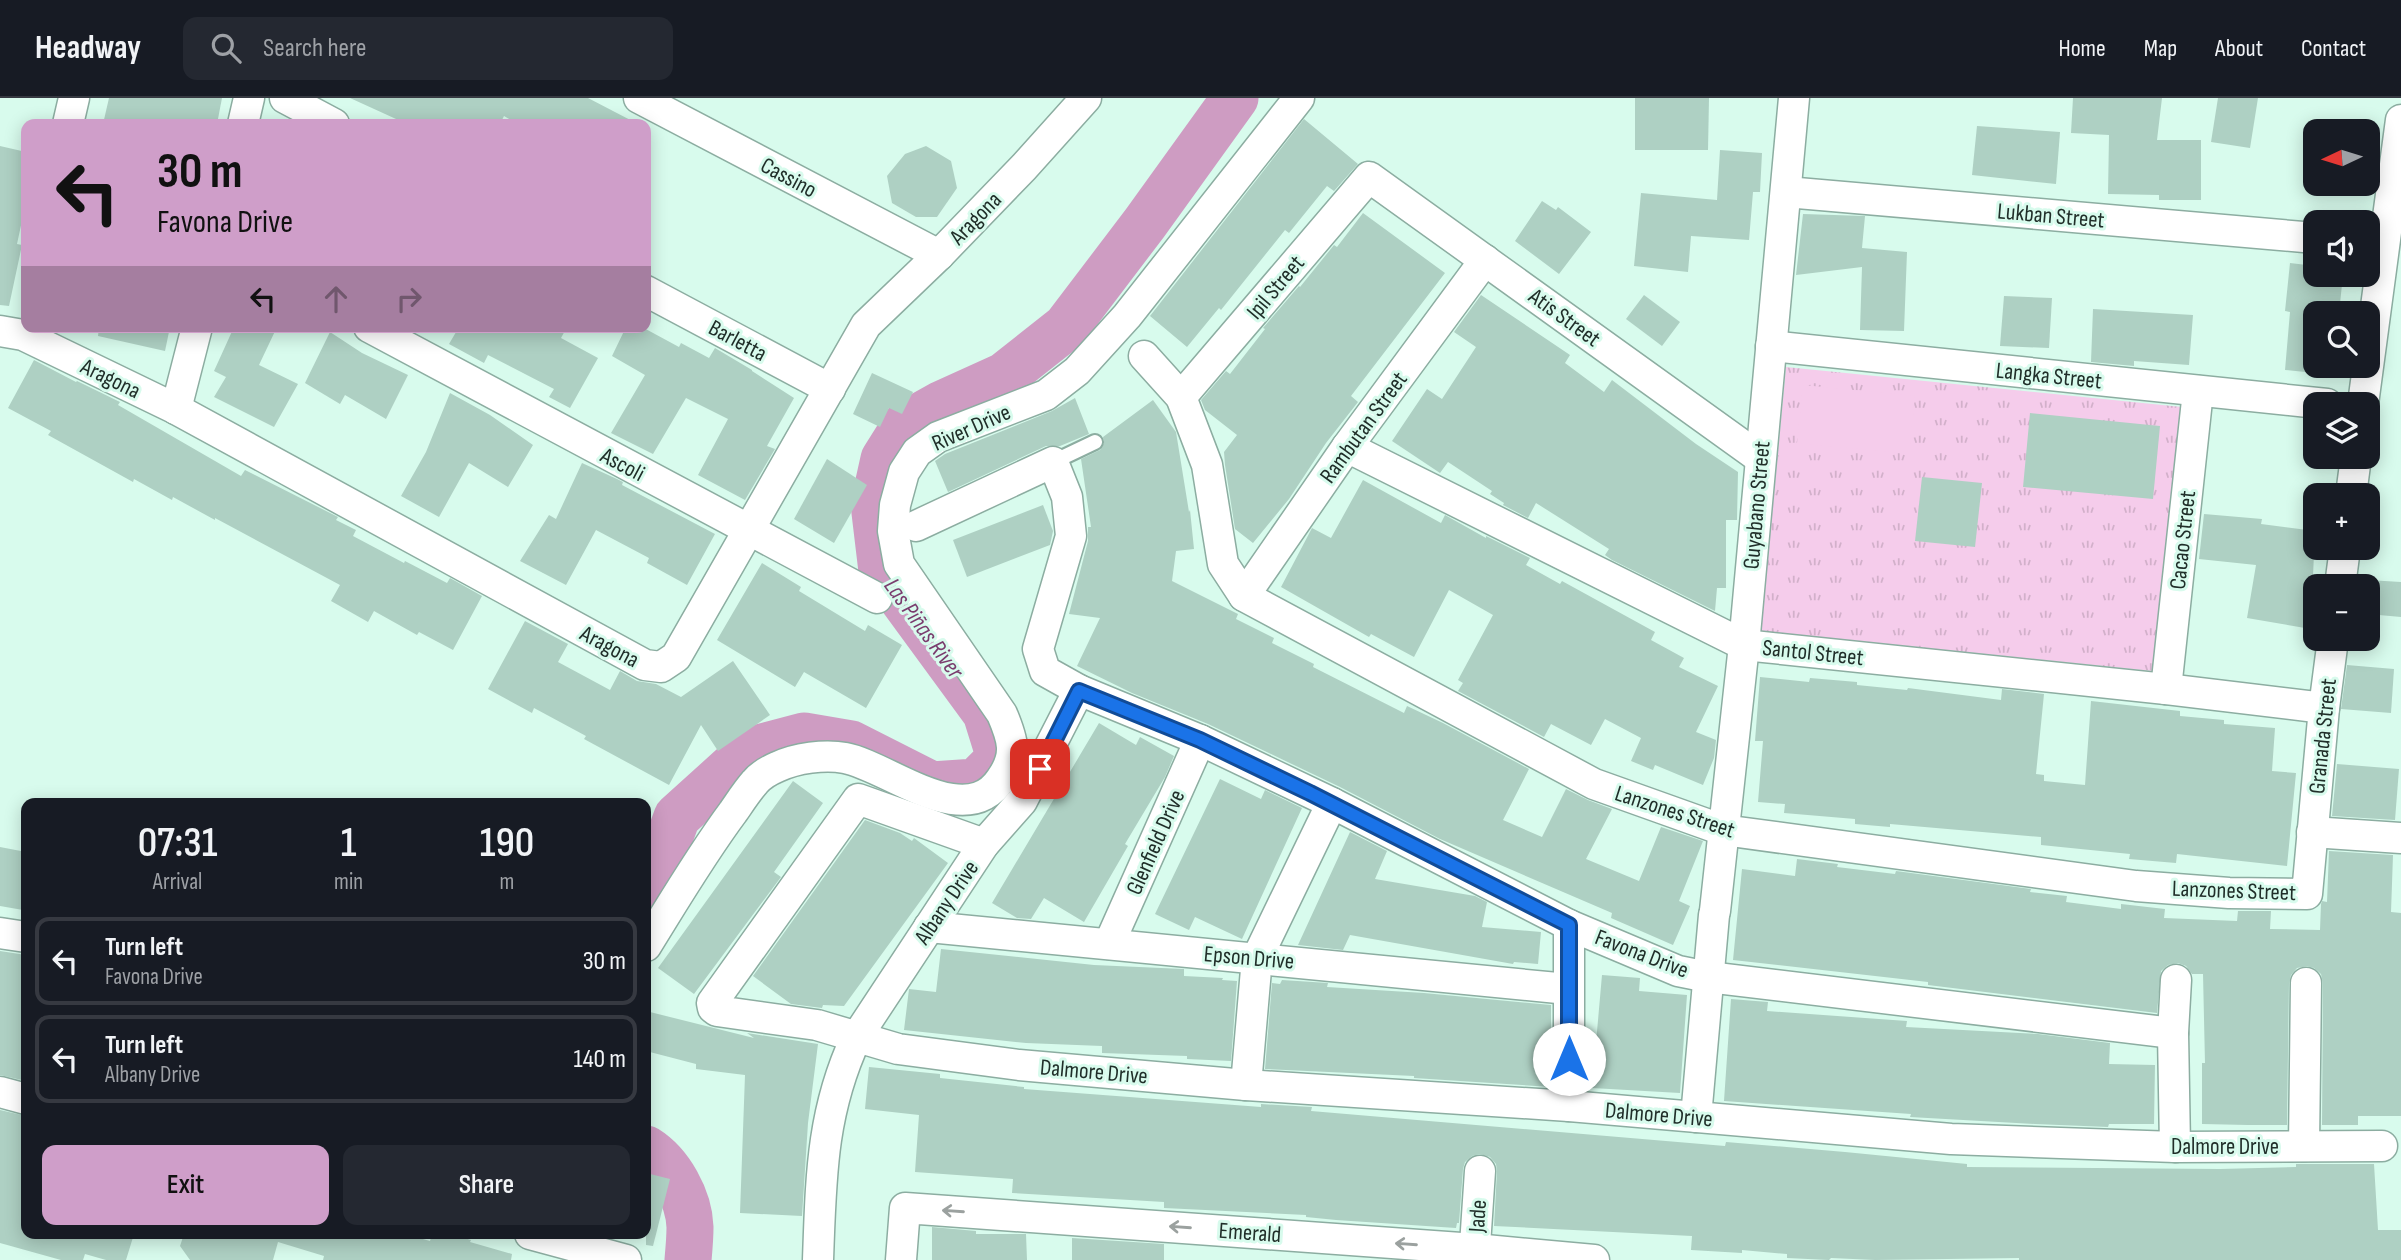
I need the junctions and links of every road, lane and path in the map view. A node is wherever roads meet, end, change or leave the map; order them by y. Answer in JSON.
{"nodes":[{"id":1,"x":74,"y":98,"type":"edge"},
{"id":2,"x":249,"y":98,"type":"edge"},
{"id":3,"x":285,"y":98,"type":"edge"},
{"id":4,"x":639,"y":98,"type":"edge"},
{"id":5,"x":1086,"y":98,"type":"edge"},
{"id":6,"x":1299,"y":98,"type":"edge"},
{"id":7,"x":1794,"y":98,"type":"edge"},
{"id":8,"x":69,"y":119,"type":"edge"},
{"id":9,"x":244,"y":119,"type":"edge"},
{"id":10,"x":325,"y":119,"type":"edge"},
{"id":11,"x":2401,"y":120,"type":"edge"},
{"id":12,"x":1369,"y":177,"type":"joint"},
{"id":13,"x":1786,"y":192,"type":"junction"},
{"id":14,"x":2380,"y":224,"type":"edge"},
{"id":15,"x":2303,"y":238,"type":"edge"},
{"id":16,"x":939,"y":255,"type":"junction"},
{"id":17,"x":1485,"y":260,"type":"junction"},
{"id":18,"x":2373,"y":287,"type":"edge"},
{"id":19,"x":651,"y":294,"type":"edge"},
{"id":20,"x":26,"y":333,"type":"edge"},
{"id":21,"x":195,"y":333,"type":"edge"},
{"id":22,"x":380,"y":333,"type":"edge"},
{"id":23,"x":1771,"y":346,"type":"junction"},
{"id":24,"x":1144,"y":356,"type":"dead end"},
{"id":25,"x":830,"y":389,"type":"junction"},
{"id":26,"x":2198,"y":391,"type":"junction"},
{"id":27,"x":2364,"y":392,"type":"edge"},
{"id":28,"x":1181,"y":397,"type":"junction"},
{"id":29,"x":2303,"y":402,"type":"edge"},
{"id":30,"x":176,"y":409,"type":"junction"},
{"id":31,"x":1095,"y":442,"type":"dead end"},
{"id":32,"x":1347,"y":447,"type":"junction"},
{"id":33,"x":1760,"y":458,"type":"junction"},
{"id":34,"x":1053,"y":462,"type":"junction"},
{"id":35,"x":916,"y":526,"type":"dead end"},
{"id":36,"x":747,"y":531,"type":"junction"},
{"id":37,"x":1244,"y":596,"type":"junction"},
{"id":38,"x":877,"y":598,"type":"dead end"},
{"id":39,"x":1744,"y":645,"type":"junction"},
{"id":40,"x":2331,"y":651,"type":"edge"},
{"id":41,"x":2166,"y":689,"type":"junction"},
{"id":42,"x":1079,"y":691,"type":"junction"},
{"id":43,"x":2324,"y":708,"type":"junction"},
{"id":44,"x":1200,"y":740,"type":"junction"},
{"id":45,"x":1332,"y":803,"type":"junction"},
{"id":46,"x":1723,"y":830,"type":"junction"},
{"id":47,"x":2312,"y":832,"type":"junction"},
{"id":48,"x":2401,"y":838,"type":"edge"},
{"id":49,"x":984,"y":844,"type":"junction"},
{"id":50,"x":1569,"y":925,"type":"junction"},
{"id":51,"x":929,"y":928,"type":"junction"},
{"id":52,"x":0,"y":933,"type":"edge"},
{"id":53,"x":21,"y":936,"type":"edge"},
{"id":54,"x":651,"y":938,"type":"edge"},
{"id":55,"x":1109,"y":944,"type":"junction"},
{"id":56,"x":1257,"y":958,"type":"junction"},
{"id":57,"x":1708,"y":977,"type":"junction"},
{"id":58,"x":2176,"y":980,"type":"dead end"},
{"id":59,"x":2306,"y":983,"type":"dead end"},
{"id":60,"x":1569,"y":989,"type":"junction"},
{"id":61,"x":2173,"y":1033,"type":"junction"},
{"id":62,"x":856,"y":1038,"type":"junction"},
{"id":63,"x":1246,"y":1085,"type":"junction"},
{"id":64,"x":0,"y":1092,"type":"edge"},
{"id":65,"x":21,"y":1098,"type":"edge"},
{"id":66,"x":1569,"y":1106,"type":"junction"},
{"id":67,"x":1696,"y":1117,"type":"junction"},
{"id":68,"x":2304,"y":1146,"type":"junction"},
{"id":69,"x":2382,"y":1146,"type":"dead end"},
{"id":70,"x":2175,"y":1147,"type":"junction"},
{"id":71,"x":1480,"y":1171,"type":"dead end"},
{"id":72,"x":549,"y":1242,"type":"edge"},
{"id":73,"x":1474,"y":1254,"type":"edge"},
{"id":74,"x":626,"y":1260,"type":"edge"},
{"id":75,"x":818,"y":1260,"type":"edge"},
{"id":76,"x":901,"y":1260,"type":"edge"},
{"id":77,"x":1594,"y":1260,"type":"edge"}],
"edges":[{"from":1,"to":8,"type":"street"},
{"from":2,"to":9,"type":"street"},
{"from":3,"to":10,"type":"street"},
{"from":4,"to":16,"type":"street","name":"Cassino"},
{"from":5,"to":16,"type":"street","name":"Aragona"},
{"from":6,"to":54,"type":"street","name":"River Drive"},
{"from":7,"to":13,"type":"street","name":"Guyabano Street"},
{"from":11,"to":14,"type":"street"},
{"from":12,"to":17,"type":"street","name":"Atis Street"},
{"from":12,"to":28,"type":"street","name":"Ipil Street"},
{"from":13,"to":15,"type":"street","name":"Lukban Street"},
{"from":13,"to":23,"type":"street","name":"Guyabano Street"},
{"from":16,"to":25,"type":"street","name":"Aragona"},
{"from":17,"to":32,"type":"street","name":"Rambutan Street"},
{"from":17,"to":33,"type":"street","name":"Atis Street"},
{"from":18,"to":27,"type":"street"},
{"from":19,"to":25,"type":"street","name":"Barletta"},
{"from":20,"to":30,"type":"street","name":"Aragona"},
{"from":21,"to":30,"type":"street"},
{"from":22,"to":36,"type":"street","name":"Ascoli"},
{"from":23,"to":26,"type":"street","name":"Langka Street"},
{"from":23,"to":33,"type":"street","name":"Guyabano Street"},
{"from":24,"to":28,"type":"street","name":"Lanzones Street"},
{"from":25,"to":36,"type":"street","name":"Aragona"},
{"from":26,"to":29,"type":"street","name":"Langka Street"},
{"from":26,"to":41,"type":"street","name":"Cacao Street"},
{"from":28,"to":37,"type":"street","name":"Lanzones Street"},
{"from":30,"to":36,"type":"street","name":"Aragona"},
{"from":31,"to":34,"type":"lane"},
{"from":32,"to":37,"type":"street","name":"Rambutan Street"},
{"from":32,"to":39,"type":"street","name":"Santol Street"},
{"from":33,"to":39,"type":"street","name":"Guyabano Street"},
{"from":34,"to":35,"type":"street"},
{"from":34,"to":42,"type":"street","name":"Favona Drive"},
{"from":36,"to":38,"type":"street","name":"Ascoli"},
{"from":37,"to":46,"type":"street","name":"Lanzones Street"},
{"from":39,"to":41,"type":"street","name":"Santol Street"},
{"from":39,"to":46,"type":"street","name":"Guyabano Street"},
{"from":40,"to":43,"type":"street","name":"Granada Street"},
{"from":41,"to":43,"type":"street","name":"Santol Street"},
{"from":42,"to":44,"type":"street","name":"Favona Drive"},
{"from":42,"to":49,"type":"street","name":"Albany Drive"},
{"from":43,"to":47,"type":"street","name":"Granada Street"},
{"from":44,"to":45,"type":"street","name":"Favona Drive"},
{"from":44,"to":55,"type":"street","name":"Glenfield Drive"},
{"from":45,"to":50,"type":"street","name":"Favona Drive"},
{"from":45,"to":56,"type":"street"},
{"from":46,"to":47,"type":"street","name":"Lanzones Street"},
{"from":46,"to":57,"type":"street","name":"Guyabano Street"},
{"from":47,"to":48,"type":"street"},
{"from":49,"to":51,"type":"street","name":"Albany Drive"},
{"from":49,"to":62,"type":"street","name":"Dalmore Drive"},
{"from":50,"to":57,"type":"street","name":"Favona Drive"},
{"from":50,"to":60,"type":"street"},
{"from":51,"to":55,"type":"street","name":"Epson Drive"},
{"from":51,"to":62,"type":"street","name":"Albany Drive"},
{"from":52,"to":53,"type":"street"},
{"from":55,"to":56,"type":"street","name":"Epson Drive"},
{"from":56,"to":60,"type":"street","name":"Epson Drive"},
{"from":56,"to":63,"type":"street"},
{"from":57,"to":61,"type":"street","name":"Favona Drive"},
{"from":57,"to":67,"type":"street","name":"Guyabano Street"},
{"from":58,"to":61,"type":"street"},
{"from":59,"to":68,"type":"street"},
{"from":60,"to":66,"type":"street"},
{"from":61,"to":70,"type":"street"},
{"from":62,"to":63,"type":"street","name":"Dalmore Drive"},
{"from":62,"to":75,"type":"street","name":"Albany Drive"},
{"from":63,"to":66,"type":"street","name":"Dalmore Drive"},
{"from":64,"to":65,"type":"street"},
{"from":66,"to":67,"type":"street","name":"Dalmore Drive"},
{"from":67,"to":70,"type":"street","name":"Dalmore Drive"},
{"from":68,"to":69,"type":"street","name":"Dalmore Drive"},
{"from":68,"to":70,"type":"street","name":"Dalmore Drive"},
{"from":71,"to":73,"type":"street","name":"Jade"},
{"from":72,"to":74,"type":"street"},
{"from":73,"to":76,"type":"street","name":"Emerald","one_way":true},
{"from":73,"to":77,"type":"street","name":"Emerald"}]}
